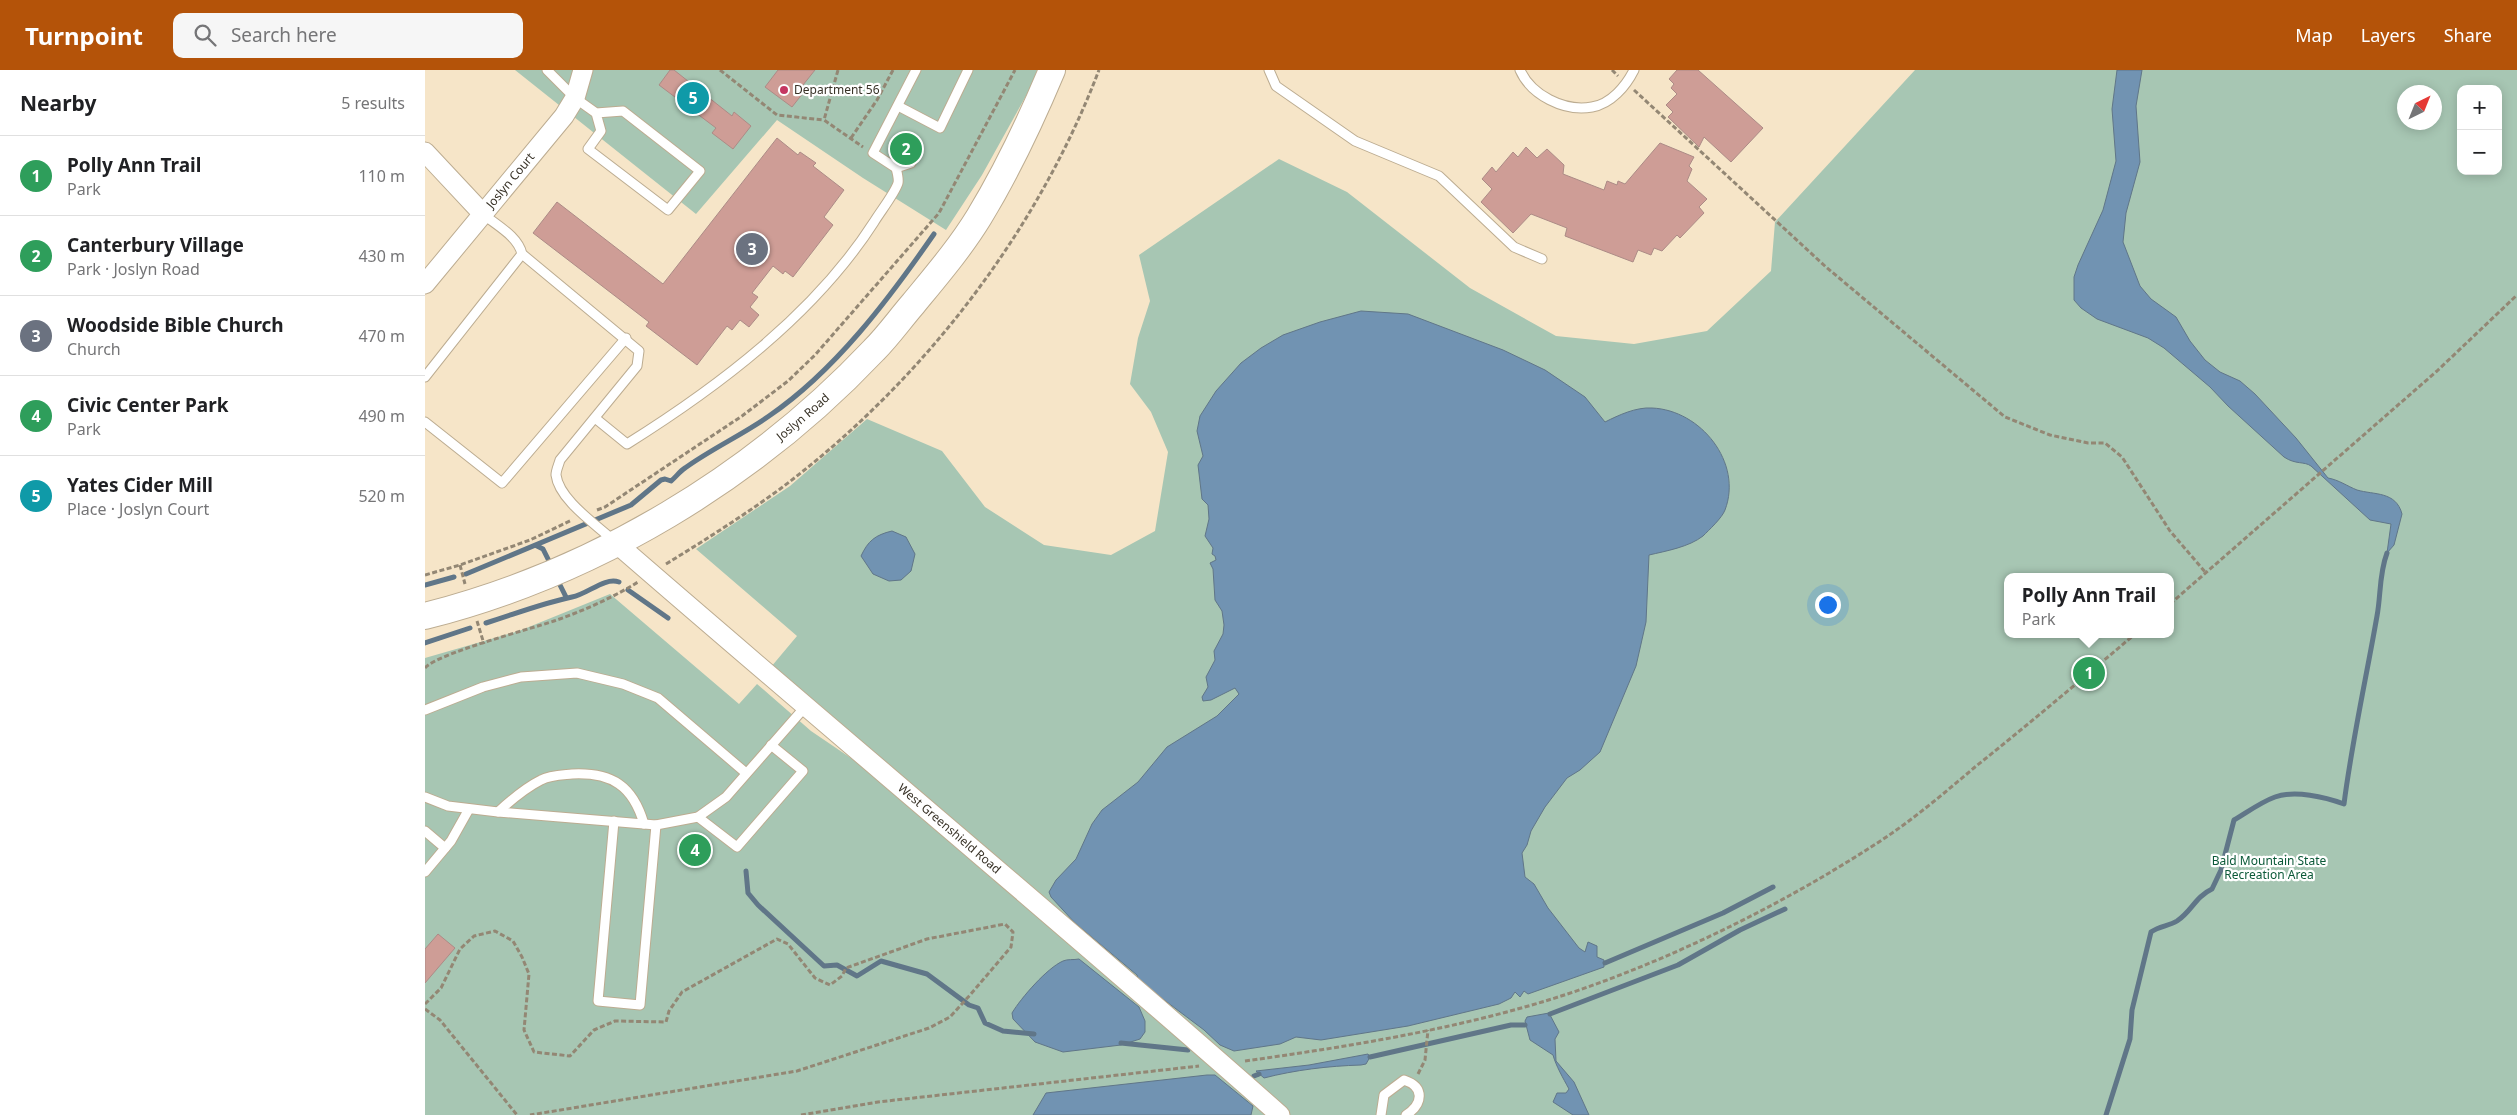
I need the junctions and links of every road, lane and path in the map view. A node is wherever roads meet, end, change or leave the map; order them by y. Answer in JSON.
{"nodes":[{"id":1,"x":547,"y":70,"type":"edge"},
{"id":2,"x":583,"y":70,"type":"edge"},
{"id":3,"x":720,"y":70,"type":"edge"},
{"id":4,"x":838,"y":70,"type":"edge"},
{"id":5,"x":893,"y":70,"type":"edge"},
{"id":6,"x":916,"y":70,"type":"edge"},
{"id":7,"x":968,"y":70,"type":"edge"},
{"id":8,"x":1052,"y":70,"type":"edge"},
{"id":9,"x":1269,"y":70,"type":"edge"},
{"id":10,"x":1521,"y":70,"type":"edge"},
{"id":11,"x":1612,"y":70,"type":"edge"},
{"id":12,"x":1635,"y":70,"type":"edge"},
{"id":13,"x":1618,"y":76,"type":"dead end"},
{"id":14,"x":1634,"y":90,"type":"dead end"},
{"id":15,"x":575,"y":98,"type":"junction"},
{"id":16,"x":898,"y":106,"type":"junction"},
{"id":17,"x":596,"y":113,"type":"junction"},
{"id":18,"x":824,"y":120,"type":"junction"},
{"id":19,"x":851,"y":138,"type":"junction"},
{"id":20,"x":425,"y":152,"type":"edge"},
{"id":21,"x":873,"y":153,"type":"junction"},
{"id":22,"x":911,"y":163,"type":"dead end"},
{"id":23,"x":896,"y":168,"type":"junction"},
{"id":24,"x":483,"y":214,"type":"junction"},
{"id":25,"x":522,"y":254,"type":"junction"},
{"id":26,"x":1542,"y":259,"type":"dead end"},
{"id":27,"x":425,"y":284,"type":"edge"},
{"id":28,"x":2517,"y":295,"type":"edge"},
{"id":29,"x":626,"y":338,"type":"junction"},
{"id":30,"x":425,"y":377,"type":"edge"},
{"id":31,"x":595,"y":418,"type":"junction"},
{"id":32,"x":425,"y":422,"type":"edge"},
{"id":33,"x":616,"y":543,"type":"junction"},
{"id":34,"x":2206,"y":573,"type":"junction"},
{"id":35,"x":2174,"y":601,"type":"edge"},
{"id":36,"x":425,"y":616,"type":"edge"},
{"id":37,"x":2130,"y":638,"type":"edge"},
{"id":38,"x":805,"y":707,"type":"junction"},
{"id":39,"x":425,"y":710,"type":"edge"},
{"id":40,"x":771,"y":745,"type":"junction"},
{"id":41,"x":746,"y":773,"type":"junction"},
{"id":42,"x":425,"y":797,"type":"edge"},
{"id":43,"x":469,"y":809,"type":"junction"},
{"id":44,"x":497,"y":812,"type":"junction"},
{"id":45,"x":698,"y":817,"type":"junction"},
{"id":46,"x":614,"y":821,"type":"junction"},
{"id":47,"x":644,"y":824,"type":"junction"},
{"id":48,"x":656,"y":825,"type":"junction"},
{"id":49,"x":425,"y":831,"type":"edge"},
{"id":50,"x":445,"y":848,"type":"junction"},
{"id":51,"x":425,"y":872,"type":"edge"},
{"id":52,"x":425,"y":1004,"type":"edge"},
{"id":53,"x":425,"y":1009,"type":"edge"},
{"id":54,"x":1428,"y":1030,"type":"junction"},
{"id":55,"x":1222,"y":1064,"type":"junction"},
{"id":56,"x":1413,"y":1083,"type":"junction"},
{"id":57,"x":517,"y":1115,"type":"edge"},
{"id":58,"x":530,"y":1115,"type":"edge"},
{"id":59,"x":801,"y":1115,"type":"edge"},
{"id":60,"x":1280,"y":1115,"type":"edge"},
{"id":61,"x":1381,"y":1115,"type":"edge"},
{"id":62,"x":1406,"y":1115,"type":"edge"}],
"edges":[{"from":1,"to":15,"type":"lane"},
{"from":2,"to":15,"type":"street","name":"Joslyn Court"},
{"from":3,"to":18,"type":"path"},
{"from":4,"to":18,"type":"path"},
{"from":5,"to":19,"type":"path"},
{"from":6,"to":16,"type":"lane"},
{"from":7,"to":16,"type":"lane"},
{"from":8,"to":33,"type":"street","name":"Joslyn Road"},
{"from":9,"to":26,"type":"lane"},
{"from":10,"to":12,"type":"lane"},
{"from":11,"to":13,"type":"path"},
{"from":14,"to":34,"type":"path"},
{"from":15,"to":17,"type":"lane"},
{"from":15,"to":24,"type":"street","name":"Joslyn Court"},
{"from":16,"to":21,"type":"lane"},
{"from":17,"to":17,"type":"lane"},
{"from":18,"to":19,"type":"path"},
{"from":19,"to":21,"type":"path"},
{"from":20,"to":24,"type":"street"},
{"from":21,"to":23,"type":"lane"},
{"from":22,"to":23,"type":"lane"},
{"from":23,"to":31,"type":"lane"},
{"from":24,"to":25,"type":"lane"},
{"from":24,"to":27,"type":"street","name":"Joslyn Court"},
{"from":25,"to":29,"type":"lane"},
{"from":25,"to":30,"type":"lane"},
{"from":28,"to":34,"type":"path"},
{"from":29,"to":31,"type":"lane"},
{"from":29,"to":32,"type":"lane"},
{"from":31,"to":33,"type":"lane"},
{"from":33,"to":36,"type":"street","name":"Joslyn Road"},
{"from":33,"to":38,"type":"street","name":"West Greenshield Road"},
{"from":34,"to":35,"type":"path"},
{"from":37,"to":54,"type":"path"},
{"from":38,"to":40,"type":"lane"},
{"from":38,"to":55,"type":"street","name":"West Greenshield Road"},
{"from":39,"to":41,"type":"lane"},
{"from":40,"to":41,"type":"lane"},
{"from":40,"to":45,"type":"lane"},
{"from":41,"to":45,"type":"lane"},
{"from":42,"to":43,"type":"lane"},
{"from":43,"to":44,"type":"lane"},
{"from":43,"to":50,"type":"lane"},
{"from":44,"to":46,"type":"lane"},
{"from":44,"to":47,"type":"lane"},
{"from":45,"to":48,"type":"lane"},
{"from":46,"to":47,"type":"lane"},
{"from":46,"to":48,"type":"lane"},
{"from":47,"to":48,"type":"lane"},
{"from":49,"to":50,"type":"lane"},
{"from":50,"to":51,"type":"lane"},
{"from":52,"to":58,"type":"path"},
{"from":53,"to":57,"type":"path"},
{"from":54,"to":55,"type":"path"},
{"from":54,"to":56,"type":"path"},
{"from":55,"to":59,"type":"path"},
{"from":55,"to":60,"type":"street","name":"West Greenshield Road"},
{"from":56,"to":61,"type":"lane"},
{"from":56,"to":62,"type":"lane"}]}
